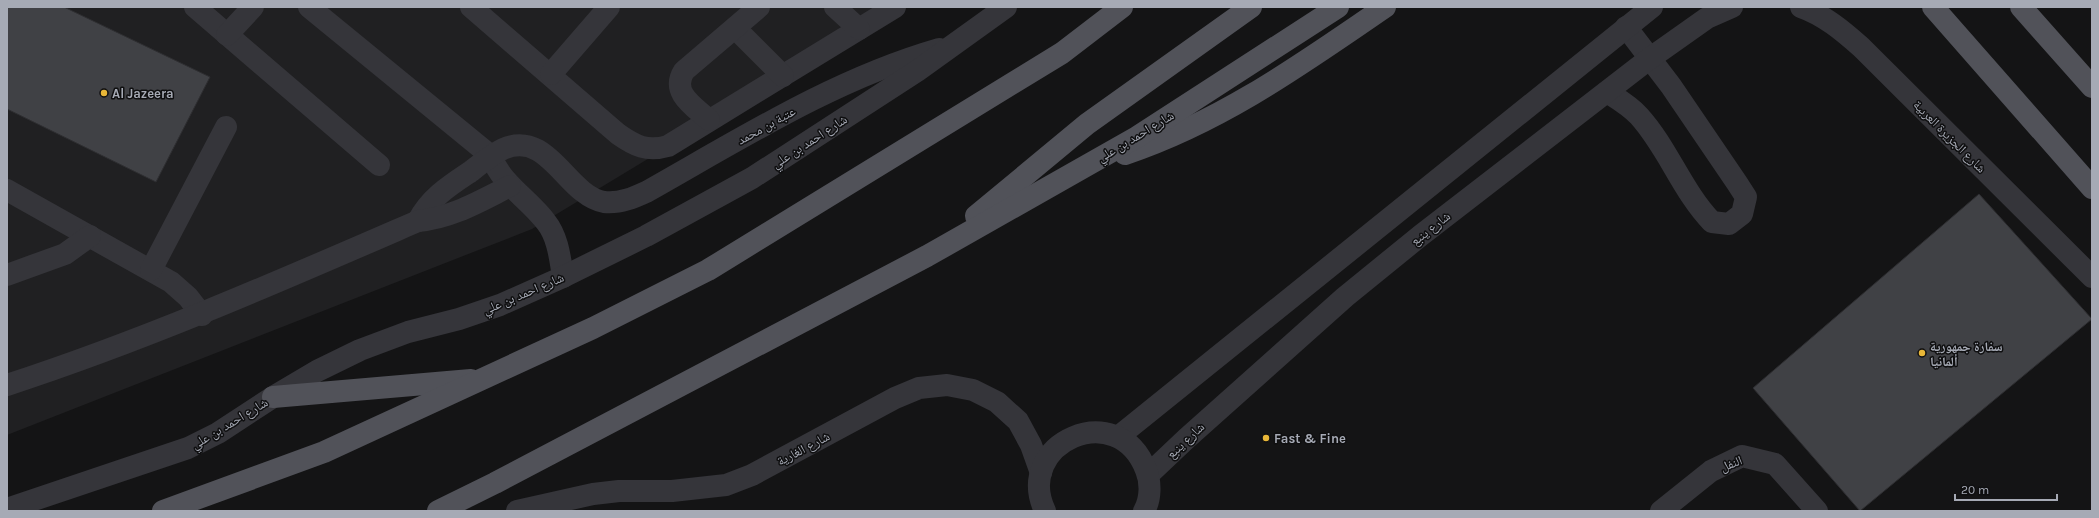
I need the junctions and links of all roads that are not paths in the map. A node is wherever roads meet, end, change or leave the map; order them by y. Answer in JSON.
{"nodes":[{"id":1,"x":194,"y":7,"type":"edge"},
{"id":2,"x":253,"y":7,"type":"edge"},
{"id":3,"x":309,"y":7,"type":"edge"},
{"id":4,"x":471,"y":7,"type":"edge"},
{"id":5,"x":759,"y":7,"type":"edge"},
{"id":6,"x":835,"y":7,"type":"edge"},
{"id":7,"x":895,"y":7,"type":"edge"},
{"id":8,"x":1006,"y":7,"type":"edge"},
{"id":9,"x":1122,"y":7,"type":"edge"},
{"id":10,"x":1251,"y":7,"type":"edge"},
{"id":11,"x":1338,"y":7,"type":"edge"},
{"id":12,"x":1385,"y":7,"type":"edge"},
{"id":13,"x":1652,"y":7,"type":"edge"},
{"id":14,"x":1732,"y":7,"type":"edge"},
{"id":15,"x":1801,"y":7,"type":"edge"},
{"id":16,"x":1933,"y":7,"type":"edge"},
{"id":17,"x":2021,"y":7,"type":"edge"},
{"id":18,"x":598,"y":11,"type":"edge"},
{"id":19,"x":1626,"y":27,"type":"junction"},
{"id":20,"x":735,"y":28,"type":"junction"},
{"id":21,"x":859,"y":29,"type":"junction"},
{"id":22,"x":228,"y":35,"type":"junction"},
{"id":23,"x":956,"y":45,"type":"junction"},
{"id":24,"x":1649,"y":59,"type":"junction"},
{"id":25,"x":550,"y":74,"type":"junction"},
{"id":26,"x":783,"y":76,"type":"junction"},
{"id":27,"x":2092,"y":87,"type":"edge"},
{"id":28,"x":1607,"y":92,"type":"junction"},
{"id":29,"x":709,"y":120,"type":"junction"},
{"id":30,"x":226,"y":127,"type":"dead end"},
{"id":31,"x":491,"y":156,"type":"junction"},
{"id":32,"x":379,"y":165,"type":"dead end"},
{"id":33,"x":1075,"y":171,"type":"junction"},
{"id":34,"x":510,"y":186,"type":"junction"},
{"id":35,"x":2092,"y":188,"type":"edge"},
{"id":36,"x":7,"y":190,"type":"edge"},
{"id":37,"x":418,"y":221,"type":"junction"},
{"id":38,"x":90,"y":236,"type":"junction"},
{"id":39,"x":1363,"y":240,"type":"junction"},
{"id":40,"x":927,"y":256,"type":"junction"},
{"id":41,"x":1381,"y":268,"type":"junction"},
{"id":42,"x":151,"y":270,"type":"junction"},
{"id":43,"x":7,"y":275,"type":"edge"},
{"id":44,"x":563,"y":277,"type":"junction"},
{"id":45,"x":2092,"y":277,"type":"edge"},
{"id":46,"x":202,"y":315,"type":"junction"},
{"id":47,"x":486,"y":378,"type":"junction"},
{"id":48,"x":7,"y":385,"type":"edge"},
{"id":49,"x":273,"y":397,"type":"junction"},
{"id":50,"x":1118,"y":437,"type":"junction"},
{"id":51,"x":1041,"y":473,"type":"junction"},
{"id":52,"x":1148,"y":475,"type":"junction"},
{"id":53,"x":7,"y":509,"type":"edge"},
{"id":54,"x":1040,"y":509,"type":"edge"},
{"id":55,"x":163,"y":511,"type":"edge"},
{"id":56,"x":438,"y":511,"type":"edge"},
{"id":57,"x":517,"y":511,"type":"edge"},
{"id":58,"x":1144,"y":511,"type":"edge"},
{"id":59,"x":1661,"y":511,"type":"edge"},
{"id":60,"x":1817,"y":511,"type":"edge"}],
"edges":[{"from":1,"to":22,"type":"street"},
{"from":2,"to":22,"type":"street"},
{"from":3,"to":31,"type":"street"},
{"from":4,"to":25,"type":"street"},
{"from":5,"to":20,"type":"street"},
{"from":6,"to":21,"type":"street"},
{"from":7,"to":21,"type":"street"},
{"from":8,"to":23,"type":"street","name":"شارع احمد بن علي"},
{"from":9,"to":47,"type":"main road"},
{"from":10,"to":40,"type":"main road"},
{"from":11,"to":33,"type":"main road","name":"شارع احمد بن علي"},
{"from":12,"to":33,"type":"main road"},
{"from":13,"to":19,"type":"street"},
{"from":14,"to":24,"type":"street","name":"شارع ينبع"},
{"from":15,"to":45,"type":"street","name":"شارع الجزيرة العربية"},
{"from":16,"to":35,"type":"main road"},
{"from":17,"to":27,"type":"main road"},
{"from":18,"to":25,"type":"street"},
{"from":19,"to":24,"type":"street"},
{"from":19,"to":39,"type":"street"},
{"from":20,"to":26,"type":"street"},
{"from":20,"to":29,"type":"street"},
{"from":21,"to":26,"type":"street"},
{"from":22,"to":32,"type":"street"},
{"from":23,"to":31,"type":"street","name":"عتبة بن محمد"},
{"from":23,"to":44,"type":"street","name":"شارع احمد بن علي"},
{"from":24,"to":28,"type":"street","name":"شارع ينبع"},
{"from":24,"to":28,"type":"street"},
{"from":25,"to":29,"type":"street"},
{"from":26,"to":29,"type":"street"},
{"from":28,"to":41,"type":"street","name":"شارع ينبع"},
{"from":30,"to":42,"type":"street"},
{"from":31,"to":34,"type":"street"},
{"from":31,"to":37,"type":"street","name":"عتبة بن محمد"},
{"from":33,"to":40,"type":"main road","name":"شارع احمد بن علي"},
{"from":34,"to":37,"type":"street"},
{"from":34,"to":44,"type":"street"},
{"from":36,"to":38,"type":"street"},
{"from":37,"to":46,"type":"street"},
{"from":38,"to":42,"type":"street"},
{"from":38,"to":43,"type":"street"},
{"from":39,"to":41,"type":"street"},
{"from":39,"to":50,"type":"street"},
{"from":40,"to":56,"type":"main road","name":"شارع احمد بن علي"},
{"from":41,"to":52,"type":"street","name":"شارع ينبع"},
{"from":42,"to":46,"type":"street"},
{"from":44,"to":49,"type":"street","name":"شارع احمد بن علي"},
{"from":46,"to":48,"type":"street"},
{"from":47,"to":49,"type":"main road"},
{"from":47,"to":55,"type":"main road"},
{"from":49,"to":53,"type":"street","name":"شارع احمد بن علي"},
{"from":50,"to":51,"type":"street"},
{"from":50,"to":52,"type":"street"},
{"from":51,"to":54,"type":"street"},
{"from":51,"to":57,"type":"street","name":"شارع الغارية"},
{"from":52,"to":58,"type":"street"},
{"from":59,"to":60,"type":"street","name":"النفل"}]}
